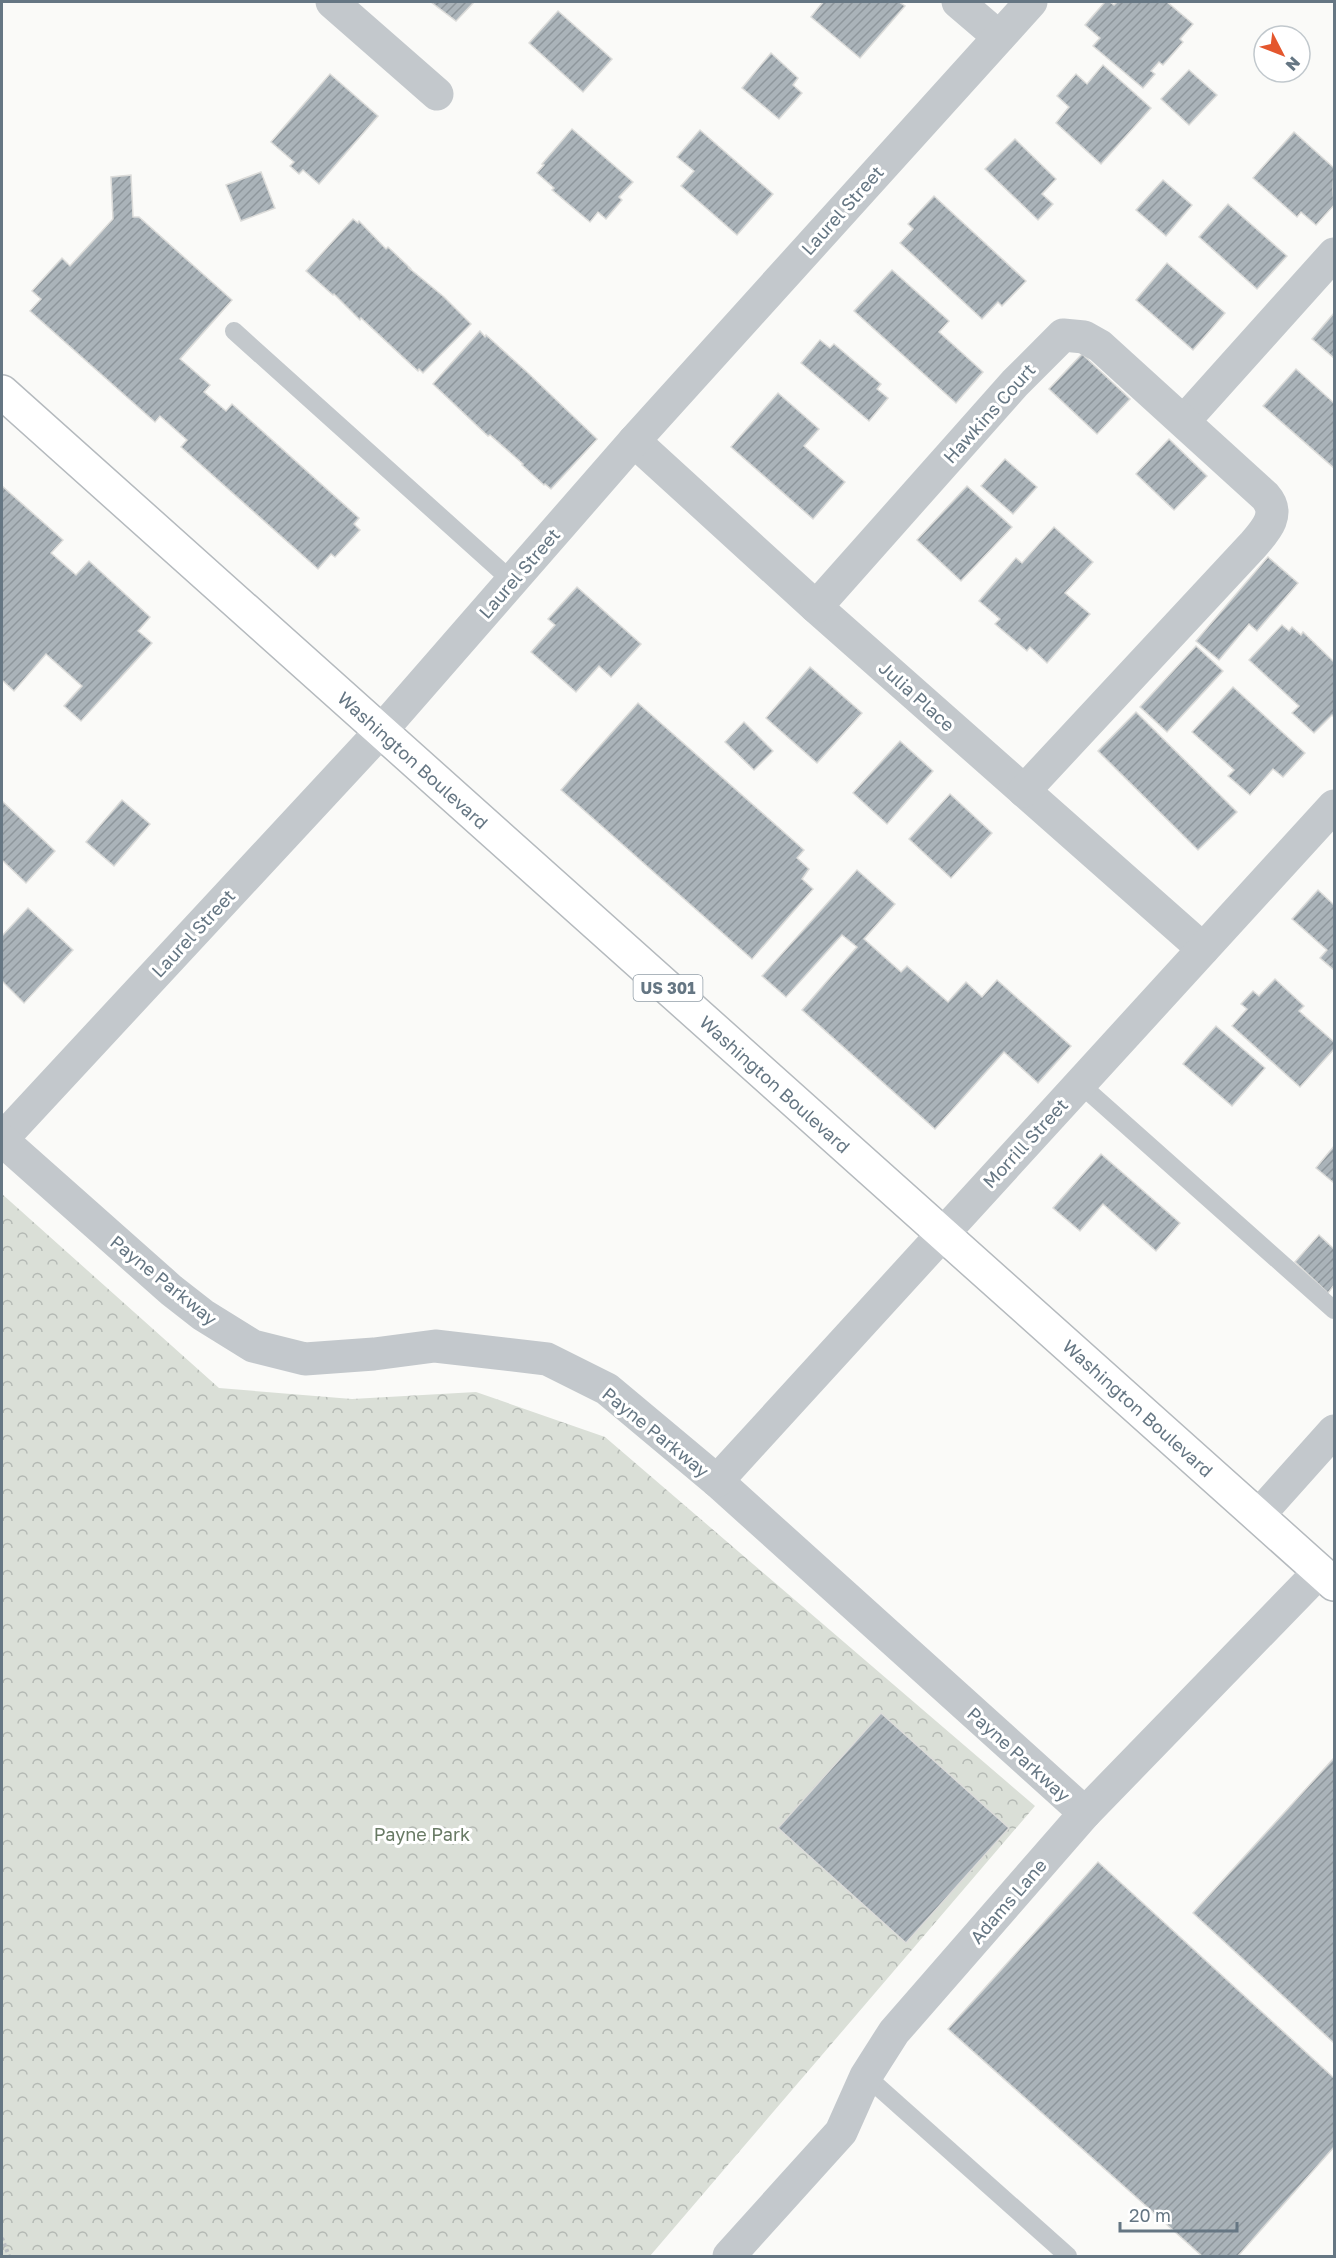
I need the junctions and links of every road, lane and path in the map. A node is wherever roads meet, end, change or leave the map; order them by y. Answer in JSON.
{"nodes":[{"id":1,"x":332,"y":2,"type":"edge"},
{"id":2,"x":958,"y":2,"type":"edge"},
{"id":3,"x":1031,"y":2,"type":"edge"},
{"id":4,"x":999,"y":37,"type":"junction"},
{"id":5,"x":437,"y":94,"type":"dead end"},
{"id":6,"x":1335,"y":254,"type":"edge"},
{"id":7,"x":234,"y":331,"type":"dead end"},
{"id":8,"x":2,"y":392,"type":"edge"},
{"id":9,"x":1184,"y":421,"type":"junction"},
{"id":10,"x":634,"y":441,"type":"junction"},
{"id":11,"x":512,"y":581,"type":"junction"},
{"id":12,"x":816,"y":607,"type":"junction"},
{"id":13,"x":381,"y":731,"type":"junction"},
{"id":14,"x":1024,"y":791,"type":"junction"},
{"id":15,"x":1335,"y":806,"type":"edge"},
{"id":16,"x":1203,"y":949,"type":"junction"},
{"id":17,"x":1080,"y":1084,"type":"junction"},
{"id":18,"x":2,"y":1139,"type":"edge"},
{"id":19,"x":943,"y":1234,"type":"junction"},
{"id":20,"x":1335,"y":1310,"type":"edge"},
{"id":21,"x":1335,"y":1431,"type":"edge"},
{"id":22,"x":717,"y":1481,"type":"junction"},
{"id":23,"x":1258,"y":1516,"type":"junction"},
{"id":24,"x":1328,"y":1578,"type":"edge"},
{"id":25,"x":1085,"y":1813,"type":"junction"},
{"id":26,"x":866,"y":2076,"type":"junction"},
{"id":27,"x":2,"y":2238,"type":"edge"},
{"id":28,"x":9,"y":2256,"type":"edge"},
{"id":29,"x":729,"y":2256,"type":"edge"},
{"id":30,"x":1068,"y":2256,"type":"edge"}],
"edges":[{"from":1,"to":5,"type":"street"},
{"from":2,"to":4,"type":"street"},
{"from":3,"to":4,"type":"street","name":"Laurel Street"},
{"from":4,"to":10,"type":"street","name":"Laurel Street"},
{"from":6,"to":9,"type":"street"},
{"from":7,"to":11,"type":"lane"},
{"from":8,"to":13,"type":"main road","name":"Washington Boulevard","number":"US 301"},
{"from":9,"to":12,"type":"street","name":"Hawkins Court"},
{"from":9,"to":14,"type":"street","name":"Hawkins Court"},
{"from":10,"to":11,"type":"street","name":"Laurel Street"},
{"from":10,"to":12,"type":"street","name":"Julia Place"},
{"from":11,"to":13,"type":"street","name":"Laurel Street"},
{"from":12,"to":14,"type":"street","name":"Julia Place"},
{"from":13,"to":18,"type":"street","name":"Laurel Street"},
{"from":13,"to":19,"type":"main road","name":"Washington Boulevard","number":"US 301"},
{"from":14,"to":16,"type":"street","name":"Julia Place"},
{"from":15,"to":16,"type":"street","name":"Morrill Street"},
{"from":16,"to":17,"type":"street","name":"Morrill Street"},
{"from":17,"to":19,"type":"street","name":"Morrill Street"},
{"from":17,"to":20,"type":"lane"},
{"from":18,"to":22,"type":"street","name":"Payne Parkway"},
{"from":19,"to":22,"type":"street","name":"Morrill Street"},
{"from":19,"to":23,"type":"main road","name":"Washington Boulevard","number":"US 301"},
{"from":21,"to":23,"type":"street"},
{"from":22,"to":25,"type":"street","name":"Payne Parkway"},
{"from":23,"to":24,"type":"main road","name":"Washington Boulevard","number":"US 301"},
{"from":24,"to":25,"type":"street","name":"Adams Lane"},
{"from":25,"to":26,"type":"street","name":"Adams Lane"},
{"from":26,"to":29,"type":"street","name":"Adams Lane"},
{"from":26,"to":30,"type":"lane"},
{"from":27,"to":28,"type":"path"}]}
